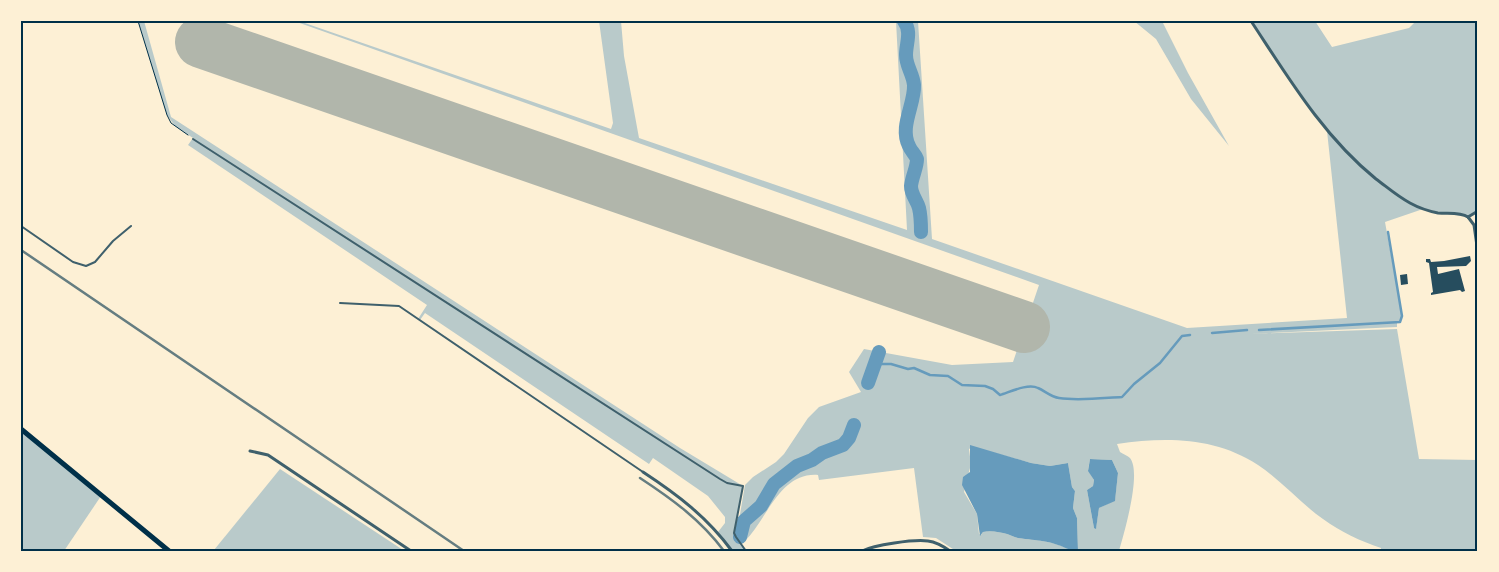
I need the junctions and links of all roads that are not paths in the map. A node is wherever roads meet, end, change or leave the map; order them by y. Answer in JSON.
{"nodes":[{"id":1,"x":1251,"y":21,"type":"edge"},
{"id":2,"x":193,"y":138,"type":"road end"},
{"id":3,"x":1478,"y":211,"type":"edge"},
{"id":4,"x":1468,"y":217,"type":"junction"},
{"id":5,"x":21,"y":226,"type":"edge"},
{"id":6,"x":131,"y":226,"type":"dead end"},
{"id":7,"x":1478,"y":253,"type":"edge"},
{"id":8,"x":340,"y":303,"type":"dead end"},
{"id":9,"x":21,"y":429,"type":"edge"},
{"id":10,"x":250,"y":451,"type":"dead end"},
{"id":11,"x":643,"y":472,"type":"joint"},
{"id":12,"x":169,"y":551,"type":"edge"},
{"id":13,"x":410,"y":551,"type":"edge"},
{"id":14,"x":732,"y":551,"type":"edge"},
{"id":15,"x":746,"y":551,"type":"edge"},
{"id":16,"x":862,"y":551,"type":"edge"},
{"id":17,"x":950,"y":551,"type":"edge"}],
"edges":[{"from":1,"to":4,"type":"street"},
{"from":2,"to":15,"type":"lane"},
{"from":3,"to":4,"type":"street"},
{"from":4,"to":7,"type":"street"},
{"from":5,"to":6,"type":"lane"},
{"from":8,"to":11,"type":"lane"},
{"from":9,"to":12,"type":"main road"},
{"from":10,"to":13,"type":"street"},
{"from":11,"to":14,"type":"street"},
{"from":16,"to":17,"type":"street"}]}
